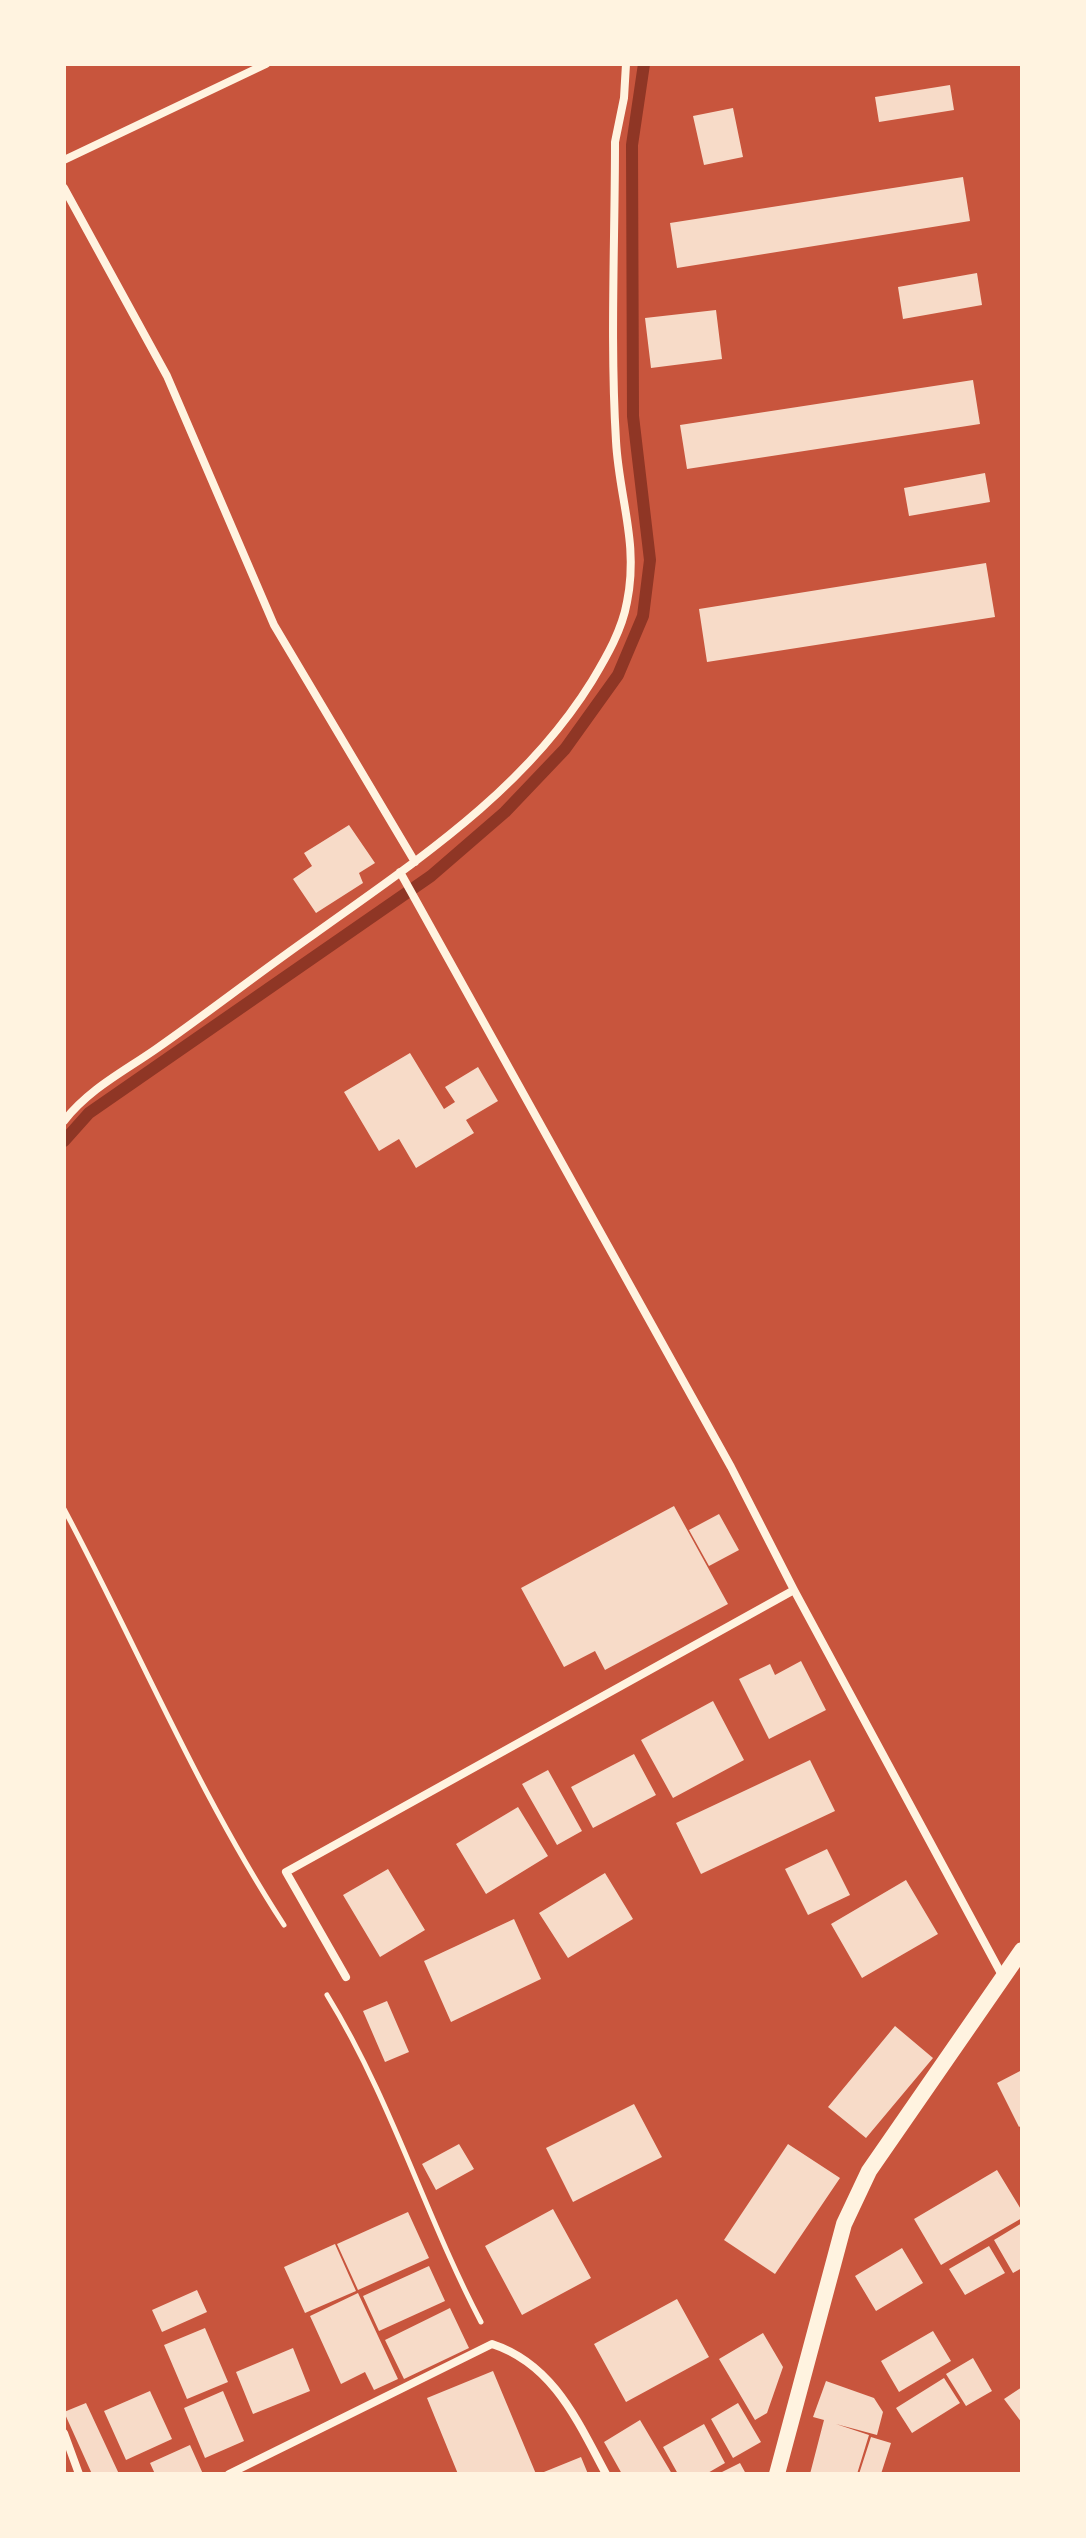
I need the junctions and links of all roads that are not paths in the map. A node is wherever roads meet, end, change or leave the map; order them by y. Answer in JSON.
{"nodes":[{"id":1,"x":266,"y":64,"type":"edge"},
{"id":2,"x":626,"y":64,"type":"edge"},
{"id":3,"x":64,"y":160,"type":"edge"},
{"id":4,"x":64,"y":188,"type":"edge"},
{"id":5,"x":415,"y":862,"type":"junction"},
{"id":6,"x":400,"y":872,"type":"junction"},
{"id":7,"x":64,"y":1121,"type":"edge"},
{"id":8,"x":794,"y":1590,"type":"junction"},
{"id":9,"x":1021,"y":1956,"type":"edge"},
{"id":10,"x":346,"y":1977,"type":"dead end"},
{"id":11,"x":1003,"y":1977,"type":"junction"},
{"id":12,"x":64,"y":2433,"type":"edge"},
{"id":13,"x":79,"y":2474,"type":"edge"},
{"id":14,"x":229,"y":2474,"type":"edge"},
{"id":15,"x":606,"y":2474,"type":"edge"},
{"id":16,"x":777,"y":2474,"type":"edge"}],
"edges":[{"from":1,"to":3,"type":"street"},
{"from":2,"to":5,"type":"street"},
{"from":4,"to":5,"type":"street"},
{"from":5,"to":6,"type":"street"},
{"from":6,"to":7,"type":"street"},
{"from":6,"to":8,"type":"street"},
{"from":8,"to":10,"type":"street"},
{"from":8,"to":11,"type":"street"},
{"from":9,"to":11,"type":"main road"},
{"from":11,"to":16,"type":"main road"},
{"from":12,"to":13,"type":"street"},
{"from":14,"to":15,"type":"street"}]}
